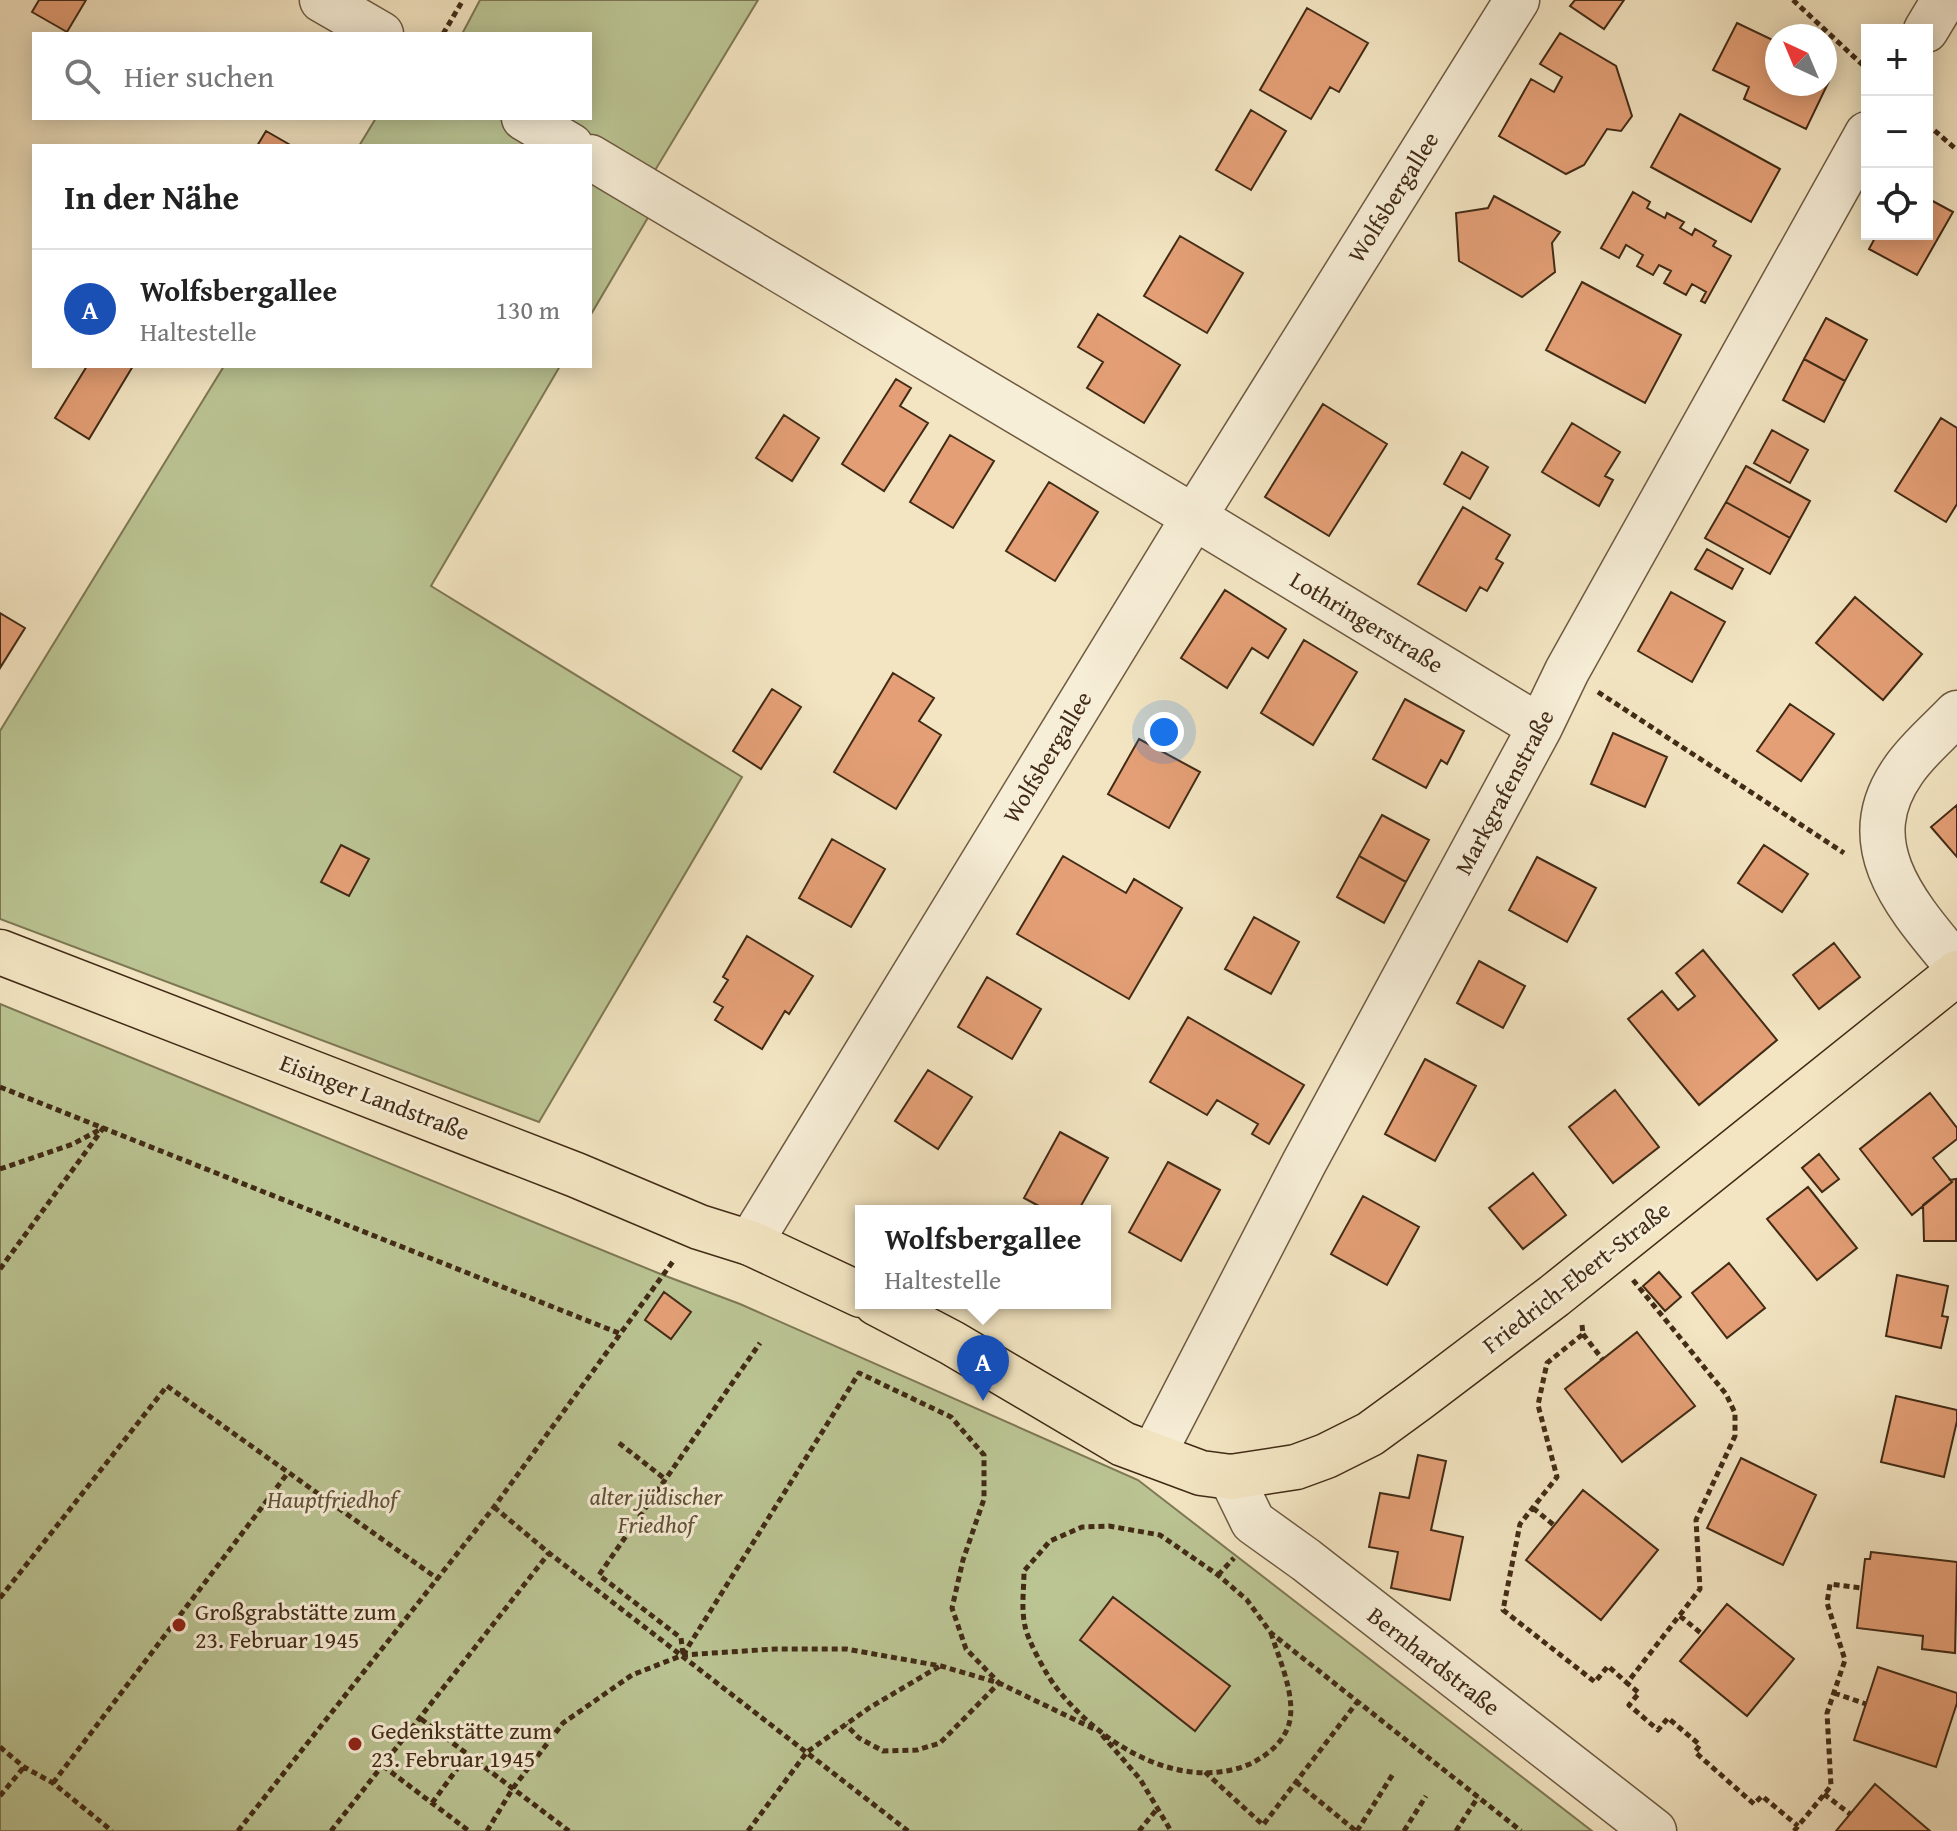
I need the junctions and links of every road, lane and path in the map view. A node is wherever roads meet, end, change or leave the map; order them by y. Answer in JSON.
{"nodes":[{"id":1,"x":322,"y":0,"type":"edge"},
{"id":2,"x":463,"y":0,"type":"edge"},
{"id":3,"x":1517,"y":0,"type":"edge"},
{"id":4,"x":1793,"y":0,"type":"edge"},
{"id":5,"x":1944,"y":0,"type":"edge"},
{"id":6,"x":1930,"y":24,"type":"edge"},
{"id":7,"x":378,"y":32,"type":"edge"},
{"id":8,"x":444,"y":32,"type":"edge"},
{"id":9,"x":1861,"y":63,"type":"edge"},
{"id":10,"x":527,"y":120,"type":"edge"},
{"id":11,"x":1933,"y":129,"type":"edge"},
{"id":12,"x":568,"y":144,"type":"edge"},
{"id":13,"x":1861,"y":145,"type":"edge"},
{"id":14,"x":1957,"y":150,"type":"edge"},
{"id":15,"x":592,"y":158,"type":"edge"},
{"id":16,"x":1194,"y":517,"type":"junction"},
{"id":17,"x":1567,"y":671,"type":"junction"},
{"id":18,"x":1957,"y":713,"type":"edge"},
{"id":19,"x":1540,"y":727,"type":"junction"},
{"id":20,"x":1887,"y":862,"type":"junction"},
{"id":21,"x":0,"y":952,"type":"edge"},
{"id":22,"x":1957,"y":966,"type":"edge"},
{"id":23,"x":1957,"y":973,"type":"edge"},
{"id":24,"x":0,"y":1087,"type":"edge"},
{"id":25,"x":104,"y":1127,"type":"junction"},
{"id":26,"x":0,"y":1169,"type":"edge"},
{"id":27,"x":699,"y":1227,"type":"junction"},
{"id":28,"x":750,"y":1243,"type":"junction"},
{"id":29,"x":1610,"y":1251,"type":"junction"},
{"id":30,"x":0,"y":1269,"type":"edge"},
{"id":31,"x":855,"y":1292,"type":"edge"},
{"id":32,"x":887,"y":1309,"type":"edge"},
{"id":33,"x":1582,"y":1315,"type":"dead end"},
{"id":34,"x":621,"y":1334,"type":"junction"},
{"id":35,"x":1583,"y":1334,"type":"junction"},
{"id":36,"x":760,"y":1343,"type":"dead end"},
{"id":37,"x":1603,"y":1360,"type":"dead end"},
{"id":38,"x":619,"y":1443,"type":"dead end"},
{"id":39,"x":1153,"y":1455,"type":"junction"},
{"id":40,"x":287,"y":1474,"type":"junction"},
{"id":41,"x":1231,"y":1477,"type":"junction"},
{"id":42,"x":665,"y":1479,"type":"junction"},
{"id":43,"x":494,"y":1507,"type":"junction"},
{"id":44,"x":1533,"y":1508,"type":"junction"},
{"id":45,"x":1555,"y":1526,"type":"dead end"},
{"id":46,"x":549,"y":1553,"type":"junction"},
{"id":47,"x":438,"y":1579,"type":"junction"},
{"id":48,"x":1862,"y":1588,"type":"dead end"},
{"id":49,"x":0,"y":1598,"type":"edge"},
{"id":50,"x":1680,"y":1616,"type":"junction"},
{"id":51,"x":1271,"y":1633,"type":"junction"},
{"id":52,"x":1702,"y":1634,"type":"dead end"},
{"id":53,"x":683,"y":1655,"type":"junction"},
{"id":54,"x":941,"y":1666,"type":"junction"},
{"id":55,"x":999,"y":1683,"type":"junction"},
{"id":56,"x":1627,"y":1683,"type":"junction"},
{"id":57,"x":1834,"y":1693,"type":"junction"},
{"id":58,"x":1358,"y":1701,"type":"junction"},
{"id":59,"x":1866,"y":1704,"type":"dead end"},
{"id":60,"x":421,"y":1719,"type":"junction"},
{"id":61,"x":846,"y":1725,"type":"junction"},
{"id":62,"x":1097,"y":1730,"type":"junction"},
{"id":63,"x":0,"y":1747,"type":"edge"},
{"id":64,"x":807,"y":1752,"type":"junction"},
{"id":65,"x":468,"y":1754,"type":"junction"},
{"id":66,"x":383,"y":1766,"type":"junction"},
{"id":67,"x":24,"y":1767,"type":"junction"},
{"id":68,"x":1205,"y":1772,"type":"junction"},
{"id":69,"x":1393,"y":1774,"type":"dead end"},
{"id":70,"x":1296,"y":1782,"type":"junction"},
{"id":71,"x":53,"y":1783,"type":"junction"},
{"id":72,"x":513,"y":1788,"type":"junction"},
{"id":73,"x":1824,"y":1794,"type":"junction"},
{"id":74,"x":0,"y":1796,"type":"edge"},
{"id":75,"x":1426,"y":1796,"type":"dead end"},
{"id":76,"x":1478,"y":1797,"type":"junction"},
{"id":77,"x":432,"y":1803,"type":"junction"},
{"id":78,"x":1157,"y":1809,"type":"junction"},
{"id":79,"x":1850,"y":1814,"type":"dead end"},
{"id":80,"x":1796,"y":1828,"type":"edge"},
{"id":81,"x":335,"y":1830,"type":"edge"},
{"id":82,"x":112,"y":1831,"type":"edge"},
{"id":83,"x":238,"y":1831,"type":"edge"},
{"id":84,"x":469,"y":1831,"type":"edge"},
{"id":85,"x":487,"y":1831,"type":"edge"},
{"id":86,"x":569,"y":1831,"type":"edge"},
{"id":87,"x":748,"y":1831,"type":"edge"},
{"id":88,"x":908,"y":1831,"type":"edge"},
{"id":89,"x":1139,"y":1831,"type":"edge"},
{"id":90,"x":1171,"y":1831,"type":"edge"},
{"id":91,"x":1356,"y":1831,"type":"edge"},
{"id":92,"x":1404,"y":1831,"type":"edge"},
{"id":93,"x":1456,"y":1831,"type":"edge"},
{"id":94,"x":1521,"y":1831,"type":"edge"},
{"id":95,"x":1654,"y":1831,"type":"edge"}],
"edges":[{"from":1,"to":7,"type":"street"},
{"from":2,"to":8,"type":"path"},
{"from":3,"to":16,"type":"street","name":"Wolfsbergallee"},
{"from":4,"to":9,"type":"path"},
{"from":5,"to":6,"type":"street"},
{"from":10,"to":12,"type":"street"},
{"from":11,"to":14,"type":"path"},
{"from":13,"to":17,"type":"street","name":"Markgrafenstraße"},
{"from":15,"to":16,"type":"street"},
{"from":16,"to":19,"type":"street","name":"Lothringerstraße"},
{"from":16,"to":28,"type":"street","name":"Wolfsbergallee"},
{"from":17,"to":19,"type":"street","name":"Markgrafenstraße"},
{"from":17,"to":20,"type":"path"},
{"from":18,"to":20,"type":"street"},
{"from":19,"to":39,"type":"street","name":"Markgrafenstraße"},
{"from":20,"to":22,"type":"street"},
{"from":21,"to":27,"type":"main road","name":"Eisinger Landstraße"},
{"from":23,"to":29,"type":"main road","name":"Friedrich-Ebert-Straße"},
{"from":24,"to":25,"type":"path"},
{"from":25,"to":26,"type":"path"},
{"from":25,"to":30,"type":"path"},
{"from":25,"to":34,"type":"path"},
{"from":27,"to":28,"type":"main road","name":"Eisinger Landstraße"},
{"from":27,"to":34,"type":"path"},
{"from":28,"to":31,"type":"main road"},
{"from":29,"to":41,"type":"main road","name":"Friedrich-Ebert-Straße"},
{"from":29,"to":50,"type":"path"},
{"from":32,"to":39,"type":"main road"},
{"from":33,"to":35,"type":"path"},
{"from":34,"to":43,"type":"path"},
{"from":35,"to":37,"type":"path"},
{"from":35,"to":44,"type":"path"},
{"from":36,"to":42,"type":"path"},
{"from":38,"to":42,"type":"path"},
{"from":39,"to":41,"type":"main road","name":"Friedrich-Ebert-Straße"},
{"from":40,"to":47,"type":"path"},
{"from":40,"to":49,"type":"path"},
{"from":40,"to":71,"type":"path"},
{"from":41,"to":95,"type":"street","name":"Bernhardstraße"},
{"from":42,"to":53,"type":"path"},
{"from":43,"to":46,"type":"path"},
{"from":43,"to":47,"type":"path"},
{"from":44,"to":45,"type":"path"},
{"from":44,"to":56,"type":"path"},
{"from":46,"to":53,"type":"path"},
{"from":46,"to":60,"type":"path"},
{"from":47,"to":83,"type":"path"},
{"from":48,"to":57,"type":"path"},
{"from":50,"to":52,"type":"path"},
{"from":50,"to":56,"type":"path"},
{"from":51,"to":58,"type":"path"},
{"from":51,"to":62,"type":"path"},
{"from":51,"to":68,"type":"path"},
{"from":53,"to":54,"type":"path"},
{"from":53,"to":55,"type":"path"},
{"from":53,"to":64,"type":"path"},
{"from":53,"to":72,"type":"path"},
{"from":54,"to":55,"type":"path"},
{"from":54,"to":61,"type":"path"},
{"from":55,"to":61,"type":"path"},
{"from":55,"to":62,"type":"path"},
{"from":56,"to":80,"type":"path"},
{"from":57,"to":59,"type":"path"},
{"from":57,"to":73,"type":"path"},
{"from":58,"to":70,"type":"path"},
{"from":58,"to":76,"type":"path"},
{"from":60,"to":65,"type":"path"},
{"from":60,"to":66,"type":"path"},
{"from":61,"to":64,"type":"path"},
{"from":62,"to":68,"type":"path"},
{"from":62,"to":78,"type":"path"},
{"from":63,"to":67,"type":"path"},
{"from":64,"to":87,"type":"path"},
{"from":64,"to":88,"type":"path"},
{"from":65,"to":72,"type":"path"},
{"from":65,"to":77,"type":"path"},
{"from":66,"to":77,"type":"path"},
{"from":66,"to":81,"type":"path"},
{"from":67,"to":71,"type":"path"},
{"from":67,"to":74,"type":"path"},
{"from":68,"to":70,"type":"path"},
{"from":69,"to":91,"type":"path"},
{"from":70,"to":91,"type":"path"},
{"from":71,"to":82,"type":"path"},
{"from":72,"to":85,"type":"path"},
{"from":72,"to":86,"type":"path"},
{"from":73,"to":79,"type":"path"},
{"from":73,"to":80,"type":"path"},
{"from":75,"to":92,"type":"path"},
{"from":76,"to":93,"type":"path"},
{"from":76,"to":94,"type":"path"},
{"from":77,"to":84,"type":"path"},
{"from":78,"to":89,"type":"path"},
{"from":78,"to":90,"type":"path"}]}
